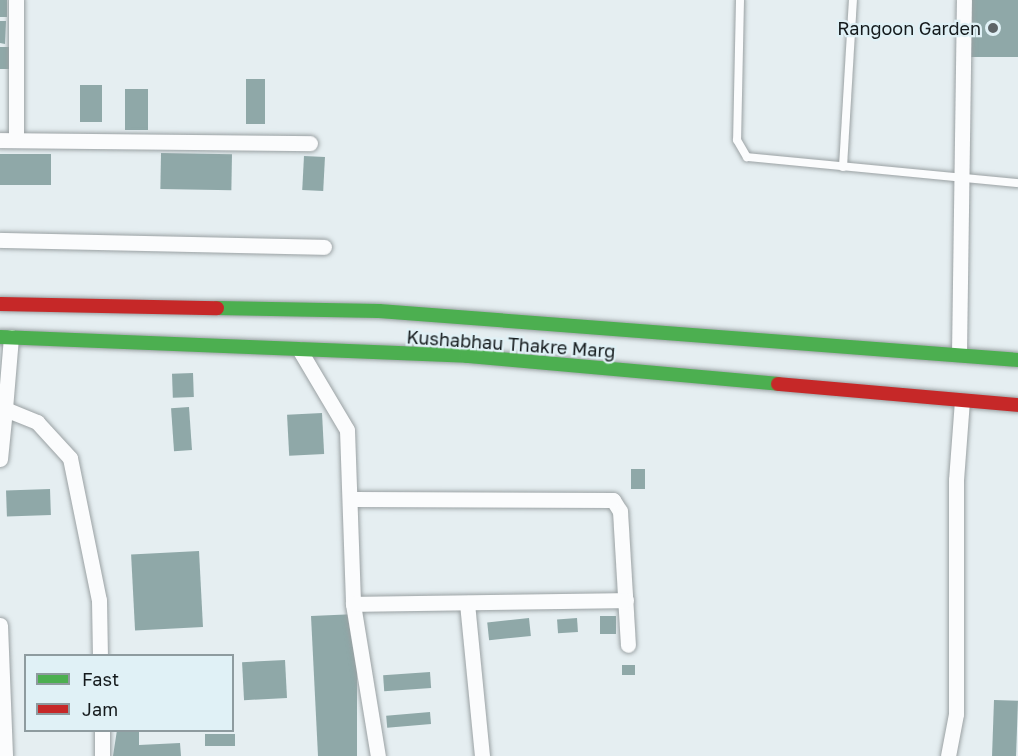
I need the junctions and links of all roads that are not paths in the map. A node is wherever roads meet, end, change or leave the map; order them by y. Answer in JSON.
{"nodes":[{"id":1,"x":16,"y":0,"type":"edge"},
{"id":2,"x":740,"y":0,"type":"edge"},
{"id":3,"x":853,"y":0,"type":"edge"},
{"id":4,"x":964,"y":0,"type":"edge"},
{"id":5,"x":8,"y":140,"type":"edge"},
{"id":6,"x":310,"y":143,"type":"dead end"},
{"id":7,"x":843,"y":167,"type":"junction"},
{"id":8,"x":963,"y":178,"type":"junction"},
{"id":9,"x":1018,"y":183,"type":"edge"},
{"id":10,"x":0,"y":240,"type":"edge"},
{"id":11,"x":324,"y":247,"type":"dead end"},
{"id":12,"x":0,"y":304,"type":"edge"},
{"id":13,"x":6,"y":337,"type":"edge"},
{"id":14,"x":299,"y":349,"type":"junction"},
{"id":15,"x":959,"y":354,"type":"junction"},
{"id":16,"x":1018,"y":360,"type":"edge"},
{"id":17,"x":962,"y":401,"type":"junction"},
{"id":18,"x":1018,"y":405,"type":"edge"},
{"id":19,"x":5,"y":410,"type":"junction"},
{"id":20,"x":0,"y":459,"type":"edge"},
{"id":21,"x":352,"y":499,"type":"junction"},
{"id":22,"x":626,"y":600,"type":"junction"},
{"id":23,"x":353,"y":603,"type":"junction"},
{"id":24,"x":467,"y":603,"type":"junction"},
{"id":25,"x":0,"y":625,"type":"edge"},
{"id":26,"x":628,"y":645,"type":"dead end"},
{"id":27,"x":100,"y":654,"type":"edge"},
{"id":28,"x":102,"y":732,"type":"edge"},
{"id":29,"x":5,"y":756,"type":"edge"},
{"id":30,"x":102,"y":756,"type":"edge"},
{"id":31,"x":378,"y":756,"type":"edge"},
{"id":32,"x":483,"y":756,"type":"edge"},
{"id":33,"x":948,"y":756,"type":"edge"}],
"edges":[{"from":1,"to":5,"type":"street"},
{"from":2,"to":7,"type":"lane"},
{"from":3,"to":7,"type":"lane"},
{"from":4,"to":8,"type":"street"},
{"from":5,"to":6,"type":"street"},
{"from":7,"to":8,"type":"lane"},
{"from":8,"to":9,"type":"lane"},
{"from":8,"to":15,"type":"street"},
{"from":10,"to":11,"type":"street"},
{"from":12,"to":15,"type":"main road","name":"Kushabhau Thakre Marg"},
{"from":13,"to":14,"type":"main road","name":"Kushabhau Thakre Marg"},
{"from":13,"to":19,"type":"street"},
{"from":14,"to":17,"type":"main road","name":"Kushabhau Thakre Marg"},
{"from":14,"to":21,"type":"street"},
{"from":15,"to":16,"type":"main road","name":"Kushabhau Thakre Marg"},
{"from":17,"to":18,"type":"main road","name":"Kushabhau Thakre Marg"},
{"from":17,"to":33,"type":"street"},
{"from":19,"to":20,"type":"street"},
{"from":19,"to":27,"type":"street"},
{"from":21,"to":22,"type":"street"},
{"from":21,"to":23,"type":"street"},
{"from":22,"to":24,"type":"street"},
{"from":22,"to":26,"type":"street"},
{"from":23,"to":24,"type":"street"},
{"from":23,"to":31,"type":"street"},
{"from":24,"to":32,"type":"street"},
{"from":25,"to":29,"type":"street"},
{"from":28,"to":30,"type":"street"}]}
